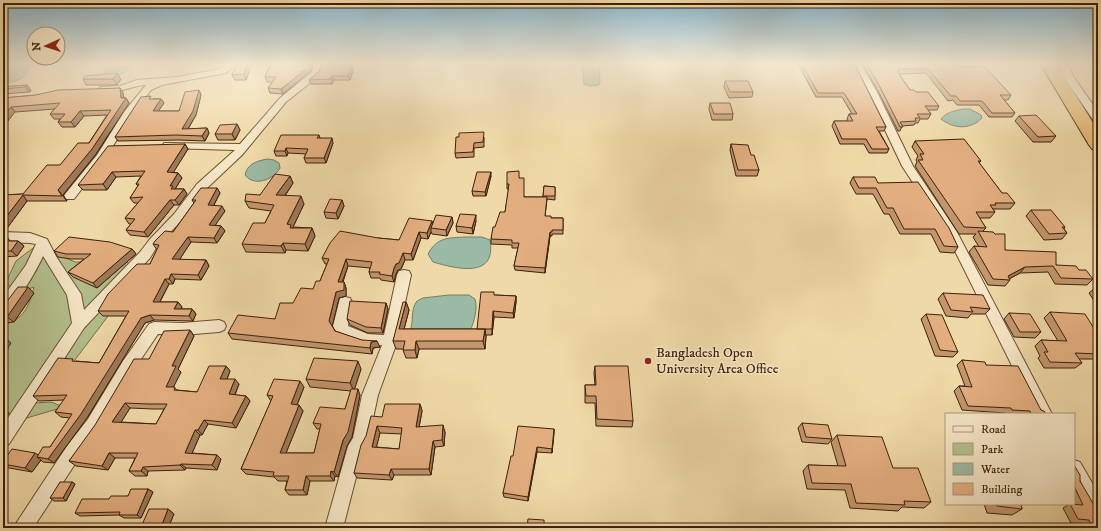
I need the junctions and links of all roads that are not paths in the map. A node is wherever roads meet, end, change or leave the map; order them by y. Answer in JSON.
{"nodes":[{"id":1,"x":122,"y":88,"type":"edge"},
{"id":2,"x":148,"y":88,"type":"edge"},
{"id":3,"x":298,"y":88,"type":"edge"},
{"id":4,"x":870,"y":88,"type":"edge"},
{"id":5,"x":1062,"y":88,"type":"edge"},
{"id":6,"x":1076,"y":88,"type":"edge"},
{"id":7,"x":96,"y":90,"type":"edge"},
{"id":8,"x":1098,"y":119,"type":"edge"},
{"id":9,"x":159,"y":145,"type":"edge"},
{"id":10,"x":1098,"y":145,"type":"edge"},
{"id":11,"x":107,"y":147,"type":"junction"},
{"id":12,"x":123,"y":147,"type":"edge"},
{"id":13,"x":242,"y":147,"type":"junction"},
{"id":14,"x":70,"y":196,"type":"dead end"},
{"id":15,"x":3,"y":237,"type":"edge"},
{"id":16,"x":43,"y":242,"type":"junction"},
{"id":17,"x":404,"y":275,"type":"dead end"},
{"id":18,"x":345,"y":302,"type":"dead end"},
{"id":19,"x":3,"y":308,"type":"edge"},
{"id":20,"x":79,"y":324,"type":"junction"},
{"id":21,"x":219,"y":326,"type":"dead end"},
{"id":22,"x":380,"y":340,"type":"dead end"},
{"id":23,"x":1043,"y":413,"type":"edge"},
{"id":24,"x":3,"y":439,"type":"edge"},
{"id":25,"x":1075,"y":470,"type":"edge"},
{"id":26,"x":1098,"y":510,"type":"edge"},
{"id":27,"x":23,"y":528,"type":"edge"},
{"id":28,"x":334,"y":528,"type":"edge"}],
"edges":[{"from":1,"to":7,"type":"street"},
{"from":2,"to":11,"type":"street"},
{"from":3,"to":13,"type":"street"},
{"from":4,"to":23,"type":"street"},
{"from":5,"to":10,"type":"highway"},
{"from":6,"to":8,"type":"street"},
{"from":9,"to":13,"type":"street"},
{"from":11,"to":12,"type":"street"},
{"from":11,"to":14,"type":"street"},
{"from":13,"to":20,"type":"street"},
{"from":15,"to":16,"type":"street"},
{"from":16,"to":19,"type":"street"},
{"from":16,"to":20,"type":"street"},
{"from":17,"to":28,"type":"street"},
{"from":18,"to":22,"type":"street"},
{"from":20,"to":24,"type":"street"},
{"from":21,"to":27,"type":"street"},
{"from":25,"to":26,"type":"street"}]}
